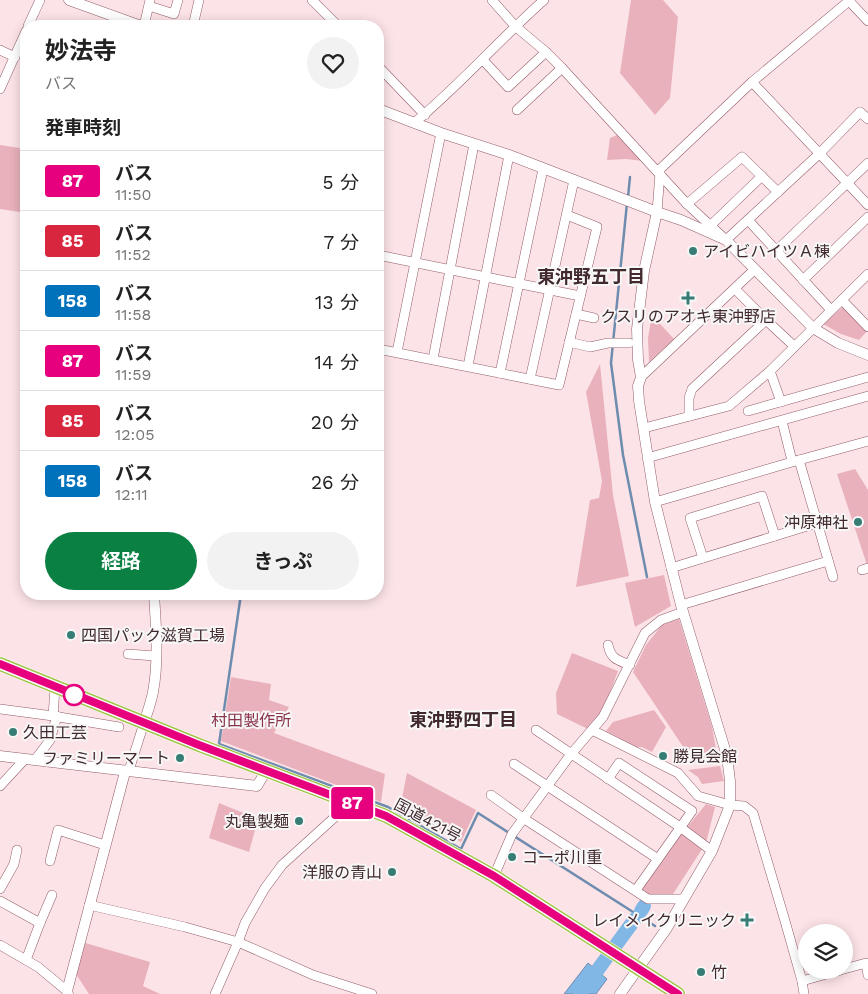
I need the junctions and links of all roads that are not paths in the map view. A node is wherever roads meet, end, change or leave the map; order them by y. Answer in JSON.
{"nodes":[{"id":1,"x":40,"y":0,"type":"edge"},
{"id":2,"x":69,"y":0,"type":"edge"},
{"id":3,"x":178,"y":0,"type":"edge"},
{"id":4,"x":199,"y":0,"type":"edge"},
{"id":5,"x":312,"y":0,"type":"edge"},
{"id":6,"x":492,"y":0,"type":"edge"},
{"id":7,"x":544,"y":0,"type":"edge"},
{"id":8,"x":849,"y":0,"type":"edge"},
{"id":9,"x":150,"y":3,"type":"edge"},
{"id":10,"x":31,"y":20,"type":"edge"},
{"id":11,"x":125,"y":20,"type":"edge"},
{"id":12,"x":144,"y":20,"type":"edge"},
{"id":13,"x":194,"y":20,"type":"edge"},
{"id":14,"x":332,"y":20,"type":"edge"},
{"id":15,"x":868,"y":21,"type":"edge"},
{"id":16,"x":515,"y":26,"type":"junction"},
{"id":17,"x":20,"y":45,"type":"edge"},
{"id":18,"x":0,"y":50,"type":"edge"},
{"id":19,"x":546,"y":52,"type":"junction"},
{"id":20,"x":15,"y":57,"type":"junction"},
{"id":21,"x":483,"y":60,"type":"junction"},
{"id":22,"x":562,"y":68,"type":"junction"},
{"id":23,"x":384,"y":72,"type":"edge"},
{"id":24,"x":2,"y":79,"type":"edge"},
{"id":25,"x":752,"y":82,"type":"junction"},
{"id":26,"x":0,"y":89,"type":"edge"},
{"id":27,"x":517,"y":110,"type":"dead end"},
{"id":28,"x":384,"y":112,"type":"edge"},
{"id":29,"x":425,"y":114,"type":"junction"},
{"id":30,"x":868,"y":120,"type":"edge"},
{"id":31,"x":414,"y":123,"type":"junction"},
{"id":32,"x":441,"y":133,"type":"junction"},
{"id":33,"x":474,"y":144,"type":"junction"},
{"id":34,"x":819,"y":154,"type":"junction"},
{"id":35,"x":509,"y":155,"type":"junction"},
{"id":36,"x":868,"y":163,"type":"edge"},
{"id":37,"x":543,"y":169,"type":"junction"},
{"id":38,"x":659,"y":172,"type":"junction"},
{"id":39,"x":762,"y":176,"type":"junction"},
{"id":40,"x":574,"y":180,"type":"junction"},
{"id":41,"x":847,"y":183,"type":"junction"},
{"id":42,"x":778,"y":192,"type":"junction"},
{"id":43,"x":687,"y":204,"type":"junction"},
{"id":44,"x":868,"y":205,"type":"edge"},
{"id":45,"x":657,"y":212,"type":"junction"},
{"id":46,"x":567,"y":214,"type":"junction"},
{"id":47,"x":868,"y":217,"type":"edge"},
{"id":48,"x":748,"y":220,"type":"junction"},
{"id":49,"x":710,"y":226,"type":"junction"},
{"id":50,"x":726,"y":240,"type":"junction"},
{"id":51,"x":776,"y":251,"type":"junction"},
{"id":52,"x":384,"y":255,"type":"edge"},
{"id":53,"x":415,"y":262,"type":"junction"},
{"id":54,"x":450,"y":269,"type":"junction"},
{"id":55,"x":754,"y":270,"type":"junction"},
{"id":56,"x":868,"y":274,"type":"edge"},
{"id":57,"x":485,"y":276,"type":"junction"},
{"id":58,"x":803,"y":280,"type":"junction"},
{"id":59,"x":519,"y":284,"type":"junction"},
{"id":60,"x":735,"y":289,"type":"junction"},
{"id":61,"x":550,"y":290,"type":"junction"},
{"id":62,"x":580,"y":296,"type":"junction"},
{"id":63,"x":842,"y":300,"type":"junction"},
{"id":64,"x":831,"y":310,"type":"junction"},
{"id":65,"x":576,"y":314,"type":"junction"},
{"id":66,"x":594,"y":318,"type":"dead end"},
{"id":67,"x":766,"y":320,"type":"junction"},
{"id":68,"x":868,"y":327,"type":"edge"},
{"id":69,"x":813,"y":328,"type":"junction"},
{"id":70,"x":569,"y":342,"type":"junction"},
{"id":71,"x":629,"y":343,"type":"dead end"},
{"id":72,"x":794,"y":346,"type":"junction"},
{"id":73,"x":384,"y":349,"type":"edge"},
{"id":74,"x":397,"y":352,"type":"junction"},
{"id":75,"x":868,"y":356,"type":"edge"},
{"id":76,"x":433,"y":359,"type":"junction"},
{"id":77,"x":468,"y":366,"type":"junction"},
{"id":78,"x":770,"y":371,"type":"junction"},
{"id":79,"x":500,"y":373,"type":"junction"},
{"id":80,"x":641,"y":377,"type":"junction"},
{"id":81,"x":868,"y":377,"type":"edge"},
{"id":82,"x":530,"y":379,"type":"junction"},
{"id":83,"x":868,"y":396,"type":"edge"},
{"id":84,"x":781,"y":402,"type":"junction"},
{"id":85,"x":748,"y":411,"type":"dead end"},
{"id":86,"x":689,"y":416,"type":"junction"},
{"id":87,"x":782,"y":421,"type":"junction"},
{"id":88,"x":644,"y":428,"type":"junction"},
{"id":89,"x":868,"y":440,"type":"edge"},
{"id":90,"x":647,"y":458,"type":"junction"},
{"id":91,"x":795,"y":461,"type":"junction"},
{"id":92,"x":655,"y":502,"type":"junction"},
{"id":93,"x":817,"y":523,"type":"junction"},
{"id":94,"x":775,"y":536,"type":"junction"},
{"id":95,"x":702,"y":558,"type":"junction"},
{"id":96,"x":828,"y":561,"type":"junction"},
{"id":97,"x":672,"y":568,"type":"junction"},
{"id":98,"x":833,"y":577,"type":"dead end"},
{"id":99,"x":154,"y":600,"type":"edge"},
{"id":100,"x":682,"y":608,"type":"junction"},
{"id":101,"x":608,"y":644,"type":"dead end"},
{"id":102,"x":128,"y":654,"type":"dead end"},
{"id":103,"x":155,"y":656,"type":"junction"},
{"id":104,"x":0,"y":664,"type":"edge"},
{"id":105,"x":630,"y":665,"type":"junction"},
{"id":106,"x":56,"y":688,"type":"junction"},
{"id":107,"x":0,"y":709,"type":"edge"},
{"id":108,"x":55,"y":716,"type":"junction"},
{"id":109,"x":144,"y":723,"type":"junction"},
{"id":110,"x":119,"y":726,"type":"dead end"},
{"id":111,"x":536,"y":730,"type":"dead end"},
{"id":112,"x":592,"y":730,"type":"junction"},
{"id":113,"x":571,"y":754,"type":"junction"},
{"id":114,"x":0,"y":756,"type":"edge"},
{"id":115,"x":30,"y":759,"type":"junction"},
{"id":116,"x":514,"y":764,"type":"dead end"},
{"id":117,"x":266,"y":771,"type":"junction"},
{"id":118,"x":125,"y":772,"type":"junction"},
{"id":119,"x":608,"y":779,"type":"junction"},
{"id":120,"x":0,"y":786,"type":"edge"},
{"id":121,"x":547,"y":786,"type":"junction"},
{"id":122,"x":491,"y":795,"type":"dead end"},
{"id":123,"x":345,"y":801,"type":"junction"},
{"id":124,"x":730,"y":805,"type":"junction"},
{"id":125,"x":523,"y":818,"type":"junction"},
{"id":126,"x":680,"y":827,"type":"junction"},
{"id":127,"x":105,"y":845,"type":"junction"},
{"id":128,"x":17,"y":850,"type":"dead end"},
{"id":129,"x":712,"y":851,"type":"junction"},
{"id":130,"x":658,"y":859,"type":"junction"},
{"id":131,"x":50,"y":861,"type":"dead end"},
{"id":132,"x":494,"y":876,"type":"junction"},
{"id":133,"x":0,"y":890,"type":"edge"},
{"id":134,"x":636,"y":890,"type":"junction"},
{"id":135,"x":52,"y":894,"type":"dead end"},
{"id":136,"x":684,"y":899,"type":"junction"},
{"id":137,"x":0,"y":901,"type":"edge"},
{"id":138,"x":89,"y":905,"type":"junction"},
{"id":139,"x":40,"y":923,"type":"junction"},
{"id":140,"x":238,"y":942,"type":"junction"},
{"id":141,"x":0,"y":945,"type":"edge"},
{"id":142,"x":26,"y":960,"type":"junction"},
{"id":143,"x":633,"y":965,"type":"junction"},
{"id":144,"x":853,"y":967,"type":"edge"},
{"id":145,"x":868,"y":974,"type":"edge"},
{"id":146,"x":809,"y":979,"type":"edge"},
{"id":147,"x":802,"y":981,"type":"junction"},
{"id":148,"x":671,"y":992,"type":"edge"},
{"id":149,"x":67,"y":993,"type":"edge"},
{"id":150,"x":215,"y":994,"type":"edge"},
{"id":151,"x":372,"y":994,"type":"edge"},
{"id":152,"x":620,"y":994,"type":"edge"},
{"id":153,"x":804,"y":994,"type":"edge"}],
"edges":[{"from":1,"to":10,"type":"street"},
{"from":2,"to":11,"type":"street"},
{"from":3,"to":9,"type":"street"},
{"from":4,"to":13,"type":"street"},
{"from":5,"to":14,"type":"street"},
{"from":6,"to":16,"type":"street"},
{"from":7,"to":16,"type":"street"},
{"from":8,"to":15,"type":"street"},
{"from":8,"to":25,"type":"street"},
{"from":9,"to":12,"type":"street"},
{"from":16,"to":19,"type":"street"},
{"from":16,"to":21,"type":"street"},
{"from":17,"to":20,"type":"street"},
{"from":18,"to":20,"type":"street"},
{"from":19,"to":21,"type":"street"},
{"from":19,"to":22,"type":"street"},
{"from":20,"to":24,"type":"street"},
{"from":21,"to":29,"type":"street"},
{"from":22,"to":27,"type":"street"},
{"from":22,"to":38,"type":"street"},
{"from":23,"to":29,"type":"street"},
{"from":24,"to":26,"type":"street"},
{"from":25,"to":34,"type":"street"},
{"from":25,"to":38,"type":"street"},
{"from":28,"to":31,"type":"street"},
{"from":29,"to":31,"type":"street"},
{"from":30,"to":34,"type":"street"},
{"from":31,"to":32,"type":"street"},
{"from":32,"to":33,"type":"street"},
{"from":32,"to":53,"type":"street"},
{"from":33,"to":35,"type":"street"},
{"from":33,"to":54,"type":"street"},
{"from":34,"to":41,"type":"street"},
{"from":34,"to":42,"type":"street"},
{"from":35,"to":37,"type":"street"},
{"from":35,"to":57,"type":"street"},
{"from":36,"to":41,"type":"street"},
{"from":37,"to":40,"type":"street"},
{"from":37,"to":59,"type":"street"},
{"from":38,"to":43,"type":"street"},
{"from":38,"to":45,"type":"street"},
{"from":39,"to":42,"type":"street"},
{"from":39,"to":43,"type":"street"},
{"from":39,"to":49,"type":"street"},
{"from":40,"to":45,"type":"street"},
{"from":40,"to":46,"type":"street"},
{"from":41,"to":44,"type":"street"},
{"from":41,"to":51,"type":"street"},
{"from":42,"to":48,"type":"street"},
{"from":43,"to":49,"type":"street"},
{"from":45,"to":50,"type":"street"},
{"from":45,"to":80,"type":"street"},
{"from":46,"to":61,"type":"street"},
{"from":46,"to":62,"type":"street"},
{"from":47,"to":58,"type":"street"},
{"from":48,"to":50,"type":"street"},
{"from":48,"to":51,"type":"street"},
{"from":49,"to":50,"type":"street"},
{"from":50,"to":55,"type":"street"},
{"from":51,"to":58,"type":"street"},
{"from":52,"to":53,"type":"street"},
{"from":53,"to":54,"type":"street"},
{"from":53,"to":74,"type":"street"},
{"from":54,"to":57,"type":"street"},
{"from":54,"to":76,"type":"street"},
{"from":55,"to":60,"type":"street"},
{"from":55,"to":69,"type":"street"},
{"from":56,"to":63,"type":"street"},
{"from":57,"to":59,"type":"street"},
{"from":57,"to":77,"type":"street"},
{"from":58,"to":64,"type":"street"},
{"from":59,"to":61,"type":"street"},
{"from":59,"to":79,"type":"street"},
{"from":60,"to":67,"type":"street"},
{"from":60,"to":80,"type":"street"},
{"from":61,"to":62,"type":"street"},
{"from":61,"to":82,"type":"street"},
{"from":62,"to":65,"type":"street"},
{"from":63,"to":64,"type":"street"},
{"from":63,"to":68,"type":"street"},
{"from":64,"to":69,"type":"street"},
{"from":65,"to":66,"type":"street"},
{"from":65,"to":70,"type":"street"},
{"from":67,"to":72,"type":"street"},
{"from":67,"to":86,"type":"street"},
{"from":69,"to":72,"type":"street"},
{"from":69,"to":75,"type":"street"},
{"from":70,"to":71,"type":"street"},
{"from":70,"to":82,"type":"street"},
{"from":72,"to":78,"type":"street"},
{"from":73,"to":74,"type":"street"},
{"from":74,"to":76,"type":"street"},
{"from":76,"to":77,"type":"street"},
{"from":77,"to":79,"type":"street"},
{"from":78,"to":84,"type":"street"},
{"from":78,"to":86,"type":"street"},
{"from":79,"to":82,"type":"street"},
{"from":80,"to":88,"type":"street"},
{"from":81,"to":84,"type":"street"},
{"from":83,"to":87,"type":"street"},
{"from":84,"to":85,"type":"street"},
{"from":86,"to":88,"type":"street"},
{"from":87,"to":90,"type":"street"},
{"from":87,"to":91,"type":"street"},
{"from":88,"to":90,"type":"street"},
{"from":89,"to":91,"type":"street"},
{"from":90,"to":92,"type":"street"},
{"from":91,"to":92,"type":"street"},
{"from":91,"to":93,"type":"street"},
{"from":92,"to":97,"type":"street"},
{"from":93,"to":94,"type":"street"},
{"from":93,"to":96,"type":"street"},
{"from":94,"to":95,"type":"street"},
{"from":94,"to":95,"type":"street"},
{"from":95,"to":97,"type":"street"},
{"from":96,"to":98,"type":"street"},
{"from":96,"to":100,"type":"street"},
{"from":97,"to":100,"type":"street"},
{"from":99,"to":103,"type":"street"},
{"from":100,"to":105,"type":"street"},
{"from":100,"to":124,"type":"street"},
{"from":101,"to":105,"type":"street"},
{"from":102,"to":103,"type":"street"},
{"from":103,"to":109,"type":"street"},
{"from":104,"to":106,"type":"highway","name":"国道421号"},
{"from":105,"to":112,"type":"street"},
{"from":106,"to":108,"type":"street"},
{"from":106,"to":109,"type":"highway","name":"国道421号"},
{"from":107,"to":108,"type":"street"},
{"from":108,"to":110,"type":"street"},
{"from":108,"to":115,"type":"street"},
{"from":109,"to":117,"type":"highway","name":"国道421号"},
{"from":109,"to":118,"type":"street"},
{"from":111,"to":113,"type":"street"},
{"from":112,"to":113,"type":"street"},
{"from":112,"to":124,"type":"street"},
{"from":113,"to":119,"type":"street"},
{"from":113,"to":121,"type":"street"},
{"from":114,"to":115,"type":"street"},
{"from":115,"to":118,"type":"street"},
{"from":115,"to":120,"type":"street"},
{"from":116,"to":121,"type":"street"},
{"from":117,"to":118,"type":"street"},
{"from":117,"to":123,"type":"highway","name":"国道421号"},
{"from":118,"to":127,"type":"street"},
{"from":119,"to":126,"type":"street"},
{"from":119,"to":126,"type":"street"},
{"from":121,"to":125,"type":"street"},
{"from":121,"to":130,"type":"street"},
{"from":122,"to":125,"type":"street"},
{"from":123,"to":132,"type":"highway","name":"国道421号"},
{"from":123,"to":140,"type":"street"},
{"from":124,"to":129,"type":"street"},
{"from":124,"to":147,"type":"street"},
{"from":125,"to":132,"type":"street"},
{"from":125,"to":134,"type":"street"},
{"from":126,"to":129,"type":"street"},
{"from":126,"to":130,"type":"street"},
{"from":127,"to":131,"type":"street"},
{"from":127,"to":138,"type":"street"},
{"from":128,"to":133,"type":"street"},
{"from":129,"to":136,"type":"street"},
{"from":130,"to":134,"type":"street"},
{"from":132,"to":143,"type":"highway","name":"国道421号"},
{"from":134,"to":136,"type":"street"},
{"from":135,"to":139,"type":"street"},
{"from":136,"to":143,"type":"street"},
{"from":137,"to":139,"type":"street"},
{"from":138,"to":140,"type":"street"},
{"from":138,"to":149,"type":"street"},
{"from":139,"to":142,"type":"street"},
{"from":140,"to":150,"type":"street"},
{"from":140,"to":151,"type":"street"},
{"from":141,"to":142,"type":"street"},
{"from":142,"to":149,"type":"street"},
{"from":143,"to":148,"type":"highway","name":"国道421号"},
{"from":143,"to":152,"type":"street"},
{"from":144,"to":145,"type":"street"},
{"from":146,"to":147,"type":"street"},
{"from":147,"to":153,"type":"street"}]}
